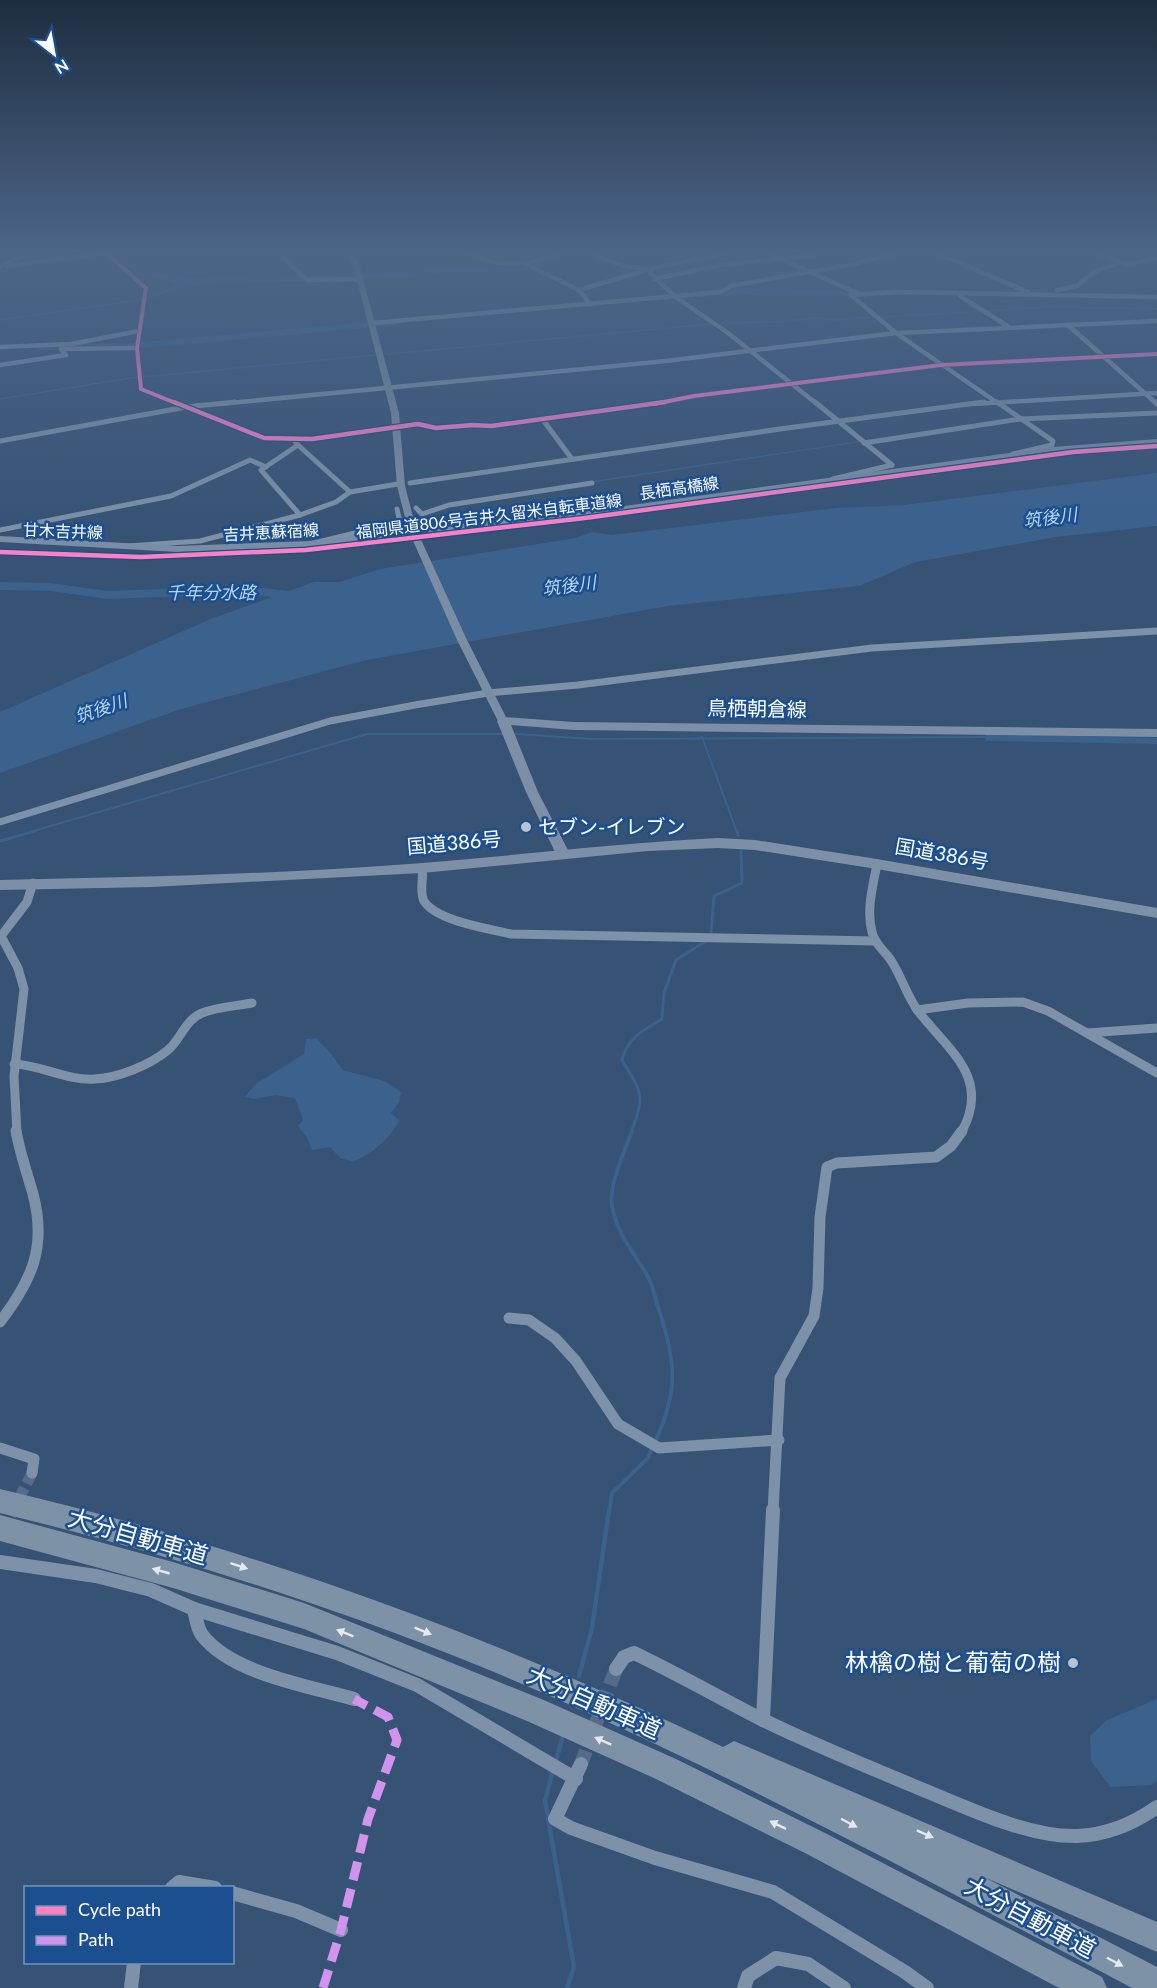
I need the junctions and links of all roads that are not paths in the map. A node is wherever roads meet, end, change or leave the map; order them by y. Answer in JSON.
{"nodes":[{"id":1,"x":53,"y":345,"type":"edge"},
{"id":2,"x":378,"y":345,"type":"edge"},
{"id":3,"x":743,"y":345,"type":"edge"},
{"id":4,"x":801,"y":345,"type":"edge"},
{"id":5,"x":913,"y":345,"type":"edge"},
{"id":6,"x":1089,"y":345,"type":"edge"},
{"id":7,"x":138,"y":346,"type":"joint"},
{"id":8,"x":0,"y":347,"type":"edge"},
{"id":9,"x":751,"y":351,"type":"junction"},
{"id":10,"x":1157,"y":354,"type":"edge"},
{"id":11,"x":1102,"y":357,"type":"junction"},
{"id":12,"x":0,"y":365,"type":"edge"},
{"id":13,"x":941,"y":365,"type":"junction"},
{"id":14,"x":792,"y":384,"type":"junction"},
{"id":15,"x":390,"y":387,"type":"junction"},
{"id":16,"x":1145,"y":393,"type":"junction"},
{"id":17,"x":1157,"y":393,"type":"edge"},
{"id":18,"x":994,"y":400,"type":"junction"},
{"id":19,"x":1157,"y":404,"type":"edge"},
{"id":20,"x":186,"y":408,"type":"junction"},
{"id":21,"x":1157,"y":413,"type":"edge"},
{"id":22,"x":1020,"y":419,"type":"junction"},
{"id":23,"x":543,"y":420,"type":"junction"},
{"id":24,"x":836,"y":421,"type":"junction"},
{"id":25,"x":396,"y":427,"type":"junction"},
{"id":26,"x":0,"y":441,"type":"edge"},
{"id":27,"x":1157,"y":441,"type":"edge"},
{"id":28,"x":296,"y":442,"type":"junction"},
{"id":29,"x":864,"y":443,"type":"junction"},
{"id":30,"x":1013,"y":454,"type":"junction"},
{"id":31,"x":572,"y":459,"type":"junction"},
{"id":32,"x":266,"y":467,"type":"junction"},
{"id":33,"x":826,"y":482,"type":"junction"},
{"id":34,"x":410,"y":483,"type":"dead end"},
{"id":35,"x":592,"y":483,"type":"dead end"},
{"id":36,"x":398,"y":484,"type":"dead end"},
{"id":37,"x":350,"y":492,"type":"junction"},
{"id":38,"x":416,"y":508,"type":"dead end"},
{"id":39,"x":397,"y":509,"type":"dead end"},
{"id":40,"x":300,"y":515,"type":"junction"},
{"id":41,"x":0,"y":530,"type":"edge"},
{"id":42,"x":413,"y":533,"type":"junction"},
{"id":43,"x":0,"y":539,"type":"edge"},
{"id":44,"x":0,"y":544,"type":"edge"},
{"id":45,"x":310,"y":544,"type":"junction"},
{"id":46,"x":125,"y":547,"type":"junction"},
{"id":47,"x":1157,"y":631,"type":"edge"},
{"id":48,"x":487,"y":689,"type":"junction"},
{"id":49,"x":503,"y":721,"type":"junction"},
{"id":50,"x":1157,"y":734,"type":"edge"},
{"id":51,"x":0,"y":822,"type":"edge"},
{"id":52,"x":563,"y":854,"type":"junction"},
{"id":53,"x":877,"y":864,"type":"junction"},
{"id":54,"x":422,"y":868,"type":"junction"},
{"id":55,"x":33,"y":884,"type":"junction"},
{"id":56,"x":0,"y":885,"type":"edge"},
{"id":57,"x":1157,"y":913,"type":"edge"},
{"id":58,"x":875,"y":941,"type":"junction"},
{"id":59,"x":252,"y":1003,"type":"dead end"},
{"id":60,"x":917,"y":1010,"type":"junction"},
{"id":61,"x":1157,"y":1028,"type":"edge"},
{"id":62,"x":1087,"y":1033,"type":"junction"},
{"id":63,"x":14,"y":1064,"type":"junction"},
{"id":64,"x":1157,"y":1073,"type":"edge"},
{"id":65,"x":509,"y":1317,"type":"dead end"},
{"id":66,"x":0,"y":1322,"type":"edge"},
{"id":67,"x":779,"y":1440,"type":"junction"},
{"id":68,"x":0,"y":1448,"type":"edge"},
{"id":69,"x":32,"y":1473,"type":"dead end"},
{"id":70,"x":0,"y":1501,"type":"edge"},
{"id":71,"x":0,"y":1528,"type":"edge"},
{"id":72,"x":0,"y":1562,"type":"edge"},
{"id":73,"x":194,"y":1609,"type":"junction"},
{"id":74,"x":616,"y":1669,"type":"tunnel mouth"},
{"id":75,"x":540,"y":1678,"type":"junction"},
{"id":76,"x":354,"y":1699,"type":"dead end"},
{"id":77,"x":763,"y":1720,"type":"junction"},
{"id":78,"x":1157,"y":1807,"type":"edge"},
{"id":79,"x":814,"y":1843,"type":"junction"},
{"id":80,"x":173,"y":1886,"type":"edge"},
{"id":81,"x":204,"y":1886,"type":"edge"},
{"id":82,"x":234,"y":1894,"type":"edge"},
{"id":83,"x":341,"y":1930,"type":"dead end"},
{"id":84,"x":1157,"y":1937,"type":"edge"},
{"id":85,"x":134,"y":1964,"type":"edge"},
{"id":86,"x":1157,"y":1984,"type":"edge"},
{"id":87,"x":131,"y":1988,"type":"edge"},
{"id":88,"x":744,"y":1988,"type":"edge"},
{"id":89,"x":844,"y":1988,"type":"edge"},
{"id":90,"x":927,"y":1988,"type":"edge"},
{"id":91,"x":1066,"y":1988,"type":"edge"},
{"id":92,"x":1091,"y":1988,"type":"edge"}],
"edges":[{"from":1,"to":8,"type":"street"},
{"from":2,"to":15,"type":"main road"},
{"from":3,"to":9,"type":"street"},
{"from":4,"to":9,"type":"street"},
{"from":5,"to":13,"type":"street"},
{"from":6,"to":11,"type":"street"},
{"from":7,"to":12,"type":"street"},
{"from":7,"to":20,"type":"street"},
{"from":9,"to":14,"type":"street"},
{"from":9,"to":15,"type":"street"},
{"from":10,"to":11,"type":"street"},
{"from":11,"to":13,"type":"street"},
{"from":11,"to":16,"type":"street"},
{"from":13,"to":14,"type":"street"},
{"from":13,"to":18,"type":"street"},
{"from":14,"to":23,"type":"street"},
{"from":14,"to":24,"type":"street"},
{"from":15,"to":20,"type":"street"},
{"from":15,"to":25,"type":"main road"},
{"from":16,"to":17,"type":"street"},
{"from":16,"to":18,"type":"street"},
{"from":16,"to":19,"type":"street"},
{"from":18,"to":22,"type":"street"},
{"from":18,"to":24,"type":"street"},
{"from":20,"to":26,"type":"street"},
{"from":20,"to":28,"type":"street"},
{"from":21,"to":22,"type":"street"},
{"from":22,"to":29,"type":"street"},
{"from":22,"to":30,"type":"street"},
{"from":23,"to":25,"type":"street"},
{"from":23,"to":31,"type":"street"},
{"from":24,"to":29,"type":"street"},
{"from":24,"to":31,"type":"street"},
{"from":25,"to":28,"type":"street"},
{"from":25,"to":42,"type":"main road"},
{"from":27,"to":30,"type":"main road","name":"長栖高橋線"},
{"from":28,"to":32,"type":"street"},
{"from":28,"to":37,"type":"street"},
{"from":29,"to":33,"type":"street"},
{"from":30,"to":33,"type":"main road","name":"長栖高橋線"},
{"from":31,"to":34,"type":"street"},
{"from":32,"to":40,"type":"street"},
{"from":32,"to":41,"type":"street"},
{"from":33,"to":42,"type":"main road","name":"長栖高橋線"},
{"from":35,"to":38,"type":"street"},
{"from":36,"to":37,"type":"street"},
{"from":37,"to":40,"type":"street"},
{"from":39,"to":45,"type":"street"},
{"from":40,"to":46,"type":"street"},
{"from":42,"to":45,"type":"main road","name":"吉井恵蘇宿線"},
{"from":42,"to":48,"type":"main road"},
{"from":43,"to":46,"type":"main road","name":"吉井恵蘇宿線"},
{"from":44,"to":46,"type":"main road","name":"甘木吉井線"},
{"from":45,"to":46,"type":"main road","name":"吉井恵蘇宿線"},
{"from":47,"to":48,"type":"street"},
{"from":48,"to":49,"type":"main road"},
{"from":48,"to":51,"type":"street"},
{"from":49,"to":50,"type":"main road","name":"鳥栖朝倉線"},
{"from":49,"to":52,"type":"main road"},
{"from":52,"to":53,"type":"highway","name":"国道386号"},
{"from":52,"to":54,"type":"highway","name":"国道386号"},
{"from":53,"to":57,"type":"highway","name":"国道386号"},
{"from":53,"to":58,"type":"street"},
{"from":54,"to":55,"type":"highway","name":"国道386号"},
{"from":54,"to":58,"type":"street"},
{"from":55,"to":56,"type":"highway","name":"国道386号"},
{"from":55,"to":63,"type":"street"},
{"from":58,"to":60,"type":"street"},
{"from":59,"to":63,"type":"street"},
{"from":60,"to":62,"type":"street"},
{"from":60,"to":67,"type":"street"},
{"from":61,"to":62,"type":"street"},
{"from":62,"to":64,"type":"street"},
{"from":63,"to":66,"type":"street"},
{"from":65,"to":67,"type":"street"},
{"from":67,"to":77,"type":"street"},
{"from":68,"to":69,"type":"street"},
{"from":70,"to":75,"type":"highway","name":"大分自動車道","one_way":true},
{"from":79,"to":71,"type":"highway","name":"大分自動車道","one_way":true},
{"from":72,"to":73,"type":"street"},
{"from":73,"to":76,"type":"street"},
{"from":73,"to":90,"type":"street"},
{"from":74,"to":77,"type":"street"},
{"from":75,"to":84,"type":"highway","one_way":true},
{"from":75,"to":86,"type":"highway","name":"大分自動車道","one_way":true},
{"from":77,"to":78,"type":"street"},
{"from":79,"to":91,"type":"highway"},
{"from":79,"to":92,"type":"highway","name":"大分自動車道"},
{"from":80,"to":81,"type":"street"},
{"from":82,"to":83,"type":"street"},
{"from":85,"to":87,"type":"street"},
{"from":88,"to":89,"type":"street"}]}
